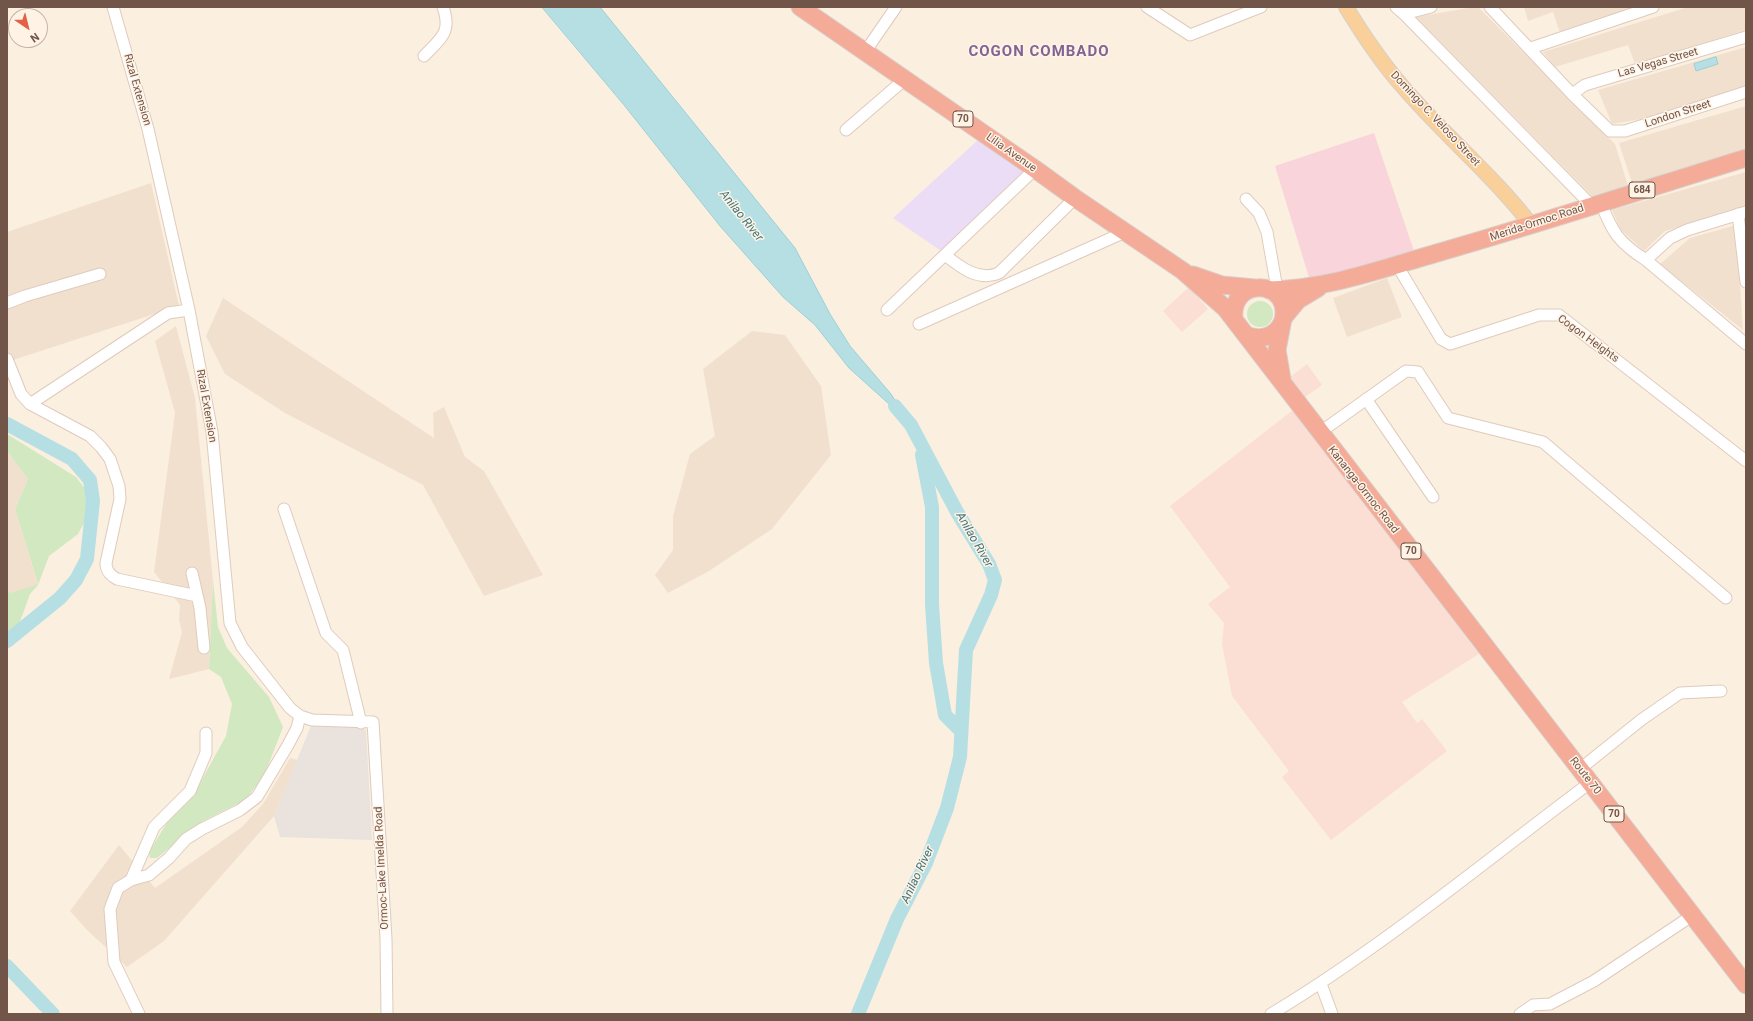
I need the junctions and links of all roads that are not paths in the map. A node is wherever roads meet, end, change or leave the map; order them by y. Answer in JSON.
{"nodes":[{"id":1,"x":113,"y":7,"type":"edge"},
{"id":2,"x":443,"y":7,"type":"edge"},
{"id":3,"x":800,"y":7,"type":"edge"},
{"id":4,"x":896,"y":7,"type":"edge"},
{"id":5,"x":1147,"y":7,"type":"edge"},
{"id":6,"x":1261,"y":7,"type":"edge"},
{"id":7,"x":1346,"y":7,"type":"edge"},
{"id":8,"x":1431,"y":7,"type":"edge"},
{"id":9,"x":1490,"y":7,"type":"edge"},
{"id":10,"x":1653,"y":7,"type":"edge"},
{"id":11,"x":1400,"y":10,"type":"edge"},
{"id":12,"x":1746,"y":37,"type":"edge"},
{"id":13,"x":1531,"y":48,"type":"junction"},
{"id":14,"x":865,"y":52,"type":"junction"},
{"id":15,"x":424,"y":56,"type":"dead end"},
{"id":16,"x":905,"y":79,"type":"junction"},
{"id":17,"x":1746,"y":92,"type":"edge"},
{"id":18,"x":1572,"y":94,"type":"junction"},
{"id":19,"x":846,"y":130,"type":"dead end"},
{"id":20,"x":1746,"y":158,"type":"edge"},
{"id":21,"x":1035,"y":169,"type":"junction"},
{"id":22,"x":1075,"y":198,"type":"junction"},
{"id":23,"x":1246,"y":199,"type":"dead end"},
{"id":24,"x":1596,"y":204,"type":"junction"},
{"id":25,"x":1742,"y":213,"type":"edge"},
{"id":26,"x":1532,"y":226,"type":"junction"},
{"id":27,"x":1125,"y":232,"type":"junction"},
{"id":28,"x":945,"y":255,"type":"junction"},
{"id":29,"x":1646,"y":260,"type":"junction"},
{"id":30,"x":1397,"y":265,"type":"junction"},
{"id":31,"x":1183,"y":271,"type":"junction"},
{"id":32,"x":100,"y":274,"type":"dead end"},
{"id":33,"x":1746,"y":282,"type":"edge"},
{"id":34,"x":1326,"y":284,"type":"junction"},
{"id":35,"x":1267,"y":289,"type":"junction"},
{"id":36,"x":7,"y":303,"type":"edge"},
{"id":37,"x":189,"y":310,"type":"junction"},
{"id":38,"x":887,"y":310,"type":"dead end"},
{"id":39,"x":1234,"y":319,"type":"junction"},
{"id":40,"x":1283,"y":320,"type":"junction"},
{"id":41,"x":919,"y":324,"type":"dead end"},
{"id":42,"x":1246,"y":335,"type":"junction"},
{"id":43,"x":1745,"y":340,"type":"edge"},
{"id":44,"x":7,"y":359,"type":"edge"},
{"id":45,"x":1283,"y":383,"type":"junction"},
{"id":46,"x":1366,"y":399,"type":"junction"},
{"id":47,"x":30,"y":404,"type":"junction"},
{"id":48,"x":1319,"y":433,"type":"junction"},
{"id":49,"x":1746,"y":461,"type":"edge"},
{"id":50,"x":1433,"y":497,"type":"dead end"},
{"id":51,"x":284,"y":509,"type":"dead end"},
{"id":52,"x":192,"y":572,"type":"dead end"},
{"id":53,"x":197,"y":596,"type":"junction"},
{"id":54,"x":1726,"y":598,"type":"dead end"},
{"id":55,"x":1482,"y":643,"type":"joint"},
{"id":56,"x":204,"y":648,"type":"dead end"},
{"id":57,"x":1721,"y":691,"type":"dead end"},
{"id":58,"x":300,"y":716,"type":"junction"},
{"id":59,"x":362,"y":723,"type":"junction"},
{"id":60,"x":206,"y":733,"type":"dead end"},
{"id":61,"x":1586,"y":776,"type":"junction"},
{"id":62,"x":131,"y":880,"type":"junction"},
{"id":63,"x":1693,"y":915,"type":"junction"},
{"id":64,"x":1321,"y":984,"type":"junction"},
{"id":65,"x":1746,"y":985,"type":"edge"},
{"id":66,"x":138,"y":1014,"type":"edge"},
{"id":67,"x":387,"y":1014,"type":"edge"},
{"id":68,"x":1271,"y":1014,"type":"edge"},
{"id":69,"x":1332,"y":1014,"type":"edge"},
{"id":70,"x":1520,"y":1014,"type":"edge"}],
"edges":[{"from":1,"to":37,"type":"street","name":"Rizal Extension"},
{"from":2,"to":15,"type":"street"},
{"from":3,"to":14,"type":"highway","name":"Lilia Avenue","number":"70"},
{"from":4,"to":14,"type":"street"},
{"from":5,"to":6,"type":"street"},
{"from":7,"to":26,"type":"main road","name":"Domingo C. Veloso Street"},
{"from":8,"to":11,"type":"street"},
{"from":9,"to":13,"type":"street"},
{"from":10,"to":13,"type":"street"},
{"from":11,"to":24,"type":"street"},
{"from":12,"to":18,"type":"street","name":"Las Vegas Street"},
{"from":13,"to":18,"type":"street"},
{"from":14,"to":16,"type":"highway","name":"Lilia Avenue","number":"70"},
{"from":16,"to":19,"type":"street"},
{"from":16,"to":21,"type":"highway","name":"Lilia Avenue","number":"70"},
{"from":17,"to":18,"type":"street","name":"London Street"},
{"from":20,"to":24,"type":"highway","name":"Merida-Ormoc Road","number":"684"},
{"from":21,"to":22,"type":"highway","name":"Lilia Avenue","number":"70"},
{"from":21,"to":28,"type":"street"},
{"from":22,"to":27,"type":"highway","name":"Lilia Avenue","number":"70"},
{"from":22,"to":28,"type":"street"},
{"from":23,"to":35,"type":"street"},
{"from":24,"to":26,"type":"highway","name":"Merida-Ormoc Road","number":"684"},
{"from":24,"to":29,"type":"street"},
{"from":25,"to":29,"type":"street"},
{"from":25,"to":33,"type":"street"},
{"from":26,"to":30,"type":"highway","name":"Merida-Ormoc Road","number":"684"},
{"from":27,"to":31,"type":"highway","name":"Lilia Avenue","number":"70"},
{"from":27,"to":41,"type":"street"},
{"from":28,"to":38,"type":"street"},
{"from":29,"to":43,"type":"street"},
{"from":30,"to":34,"type":"highway","name":"Merida-Ormoc Road","number":"684"},
{"from":30,"to":49,"type":"street","name":"Cogon Heights"},
{"from":31,"to":35,"type":"highway","number":"70"},
{"from":31,"to":39,"type":"highway","number":"70"},
{"from":32,"to":36,"type":"street"},
{"from":34,"to":35,"type":"highway","name":"Merida-Ormoc Road","number":"684"},
{"from":34,"to":40,"type":"highway","name":"Merida-Ormoc Road","number":"684"},
{"from":35,"to":39,"type":"highway"},
{"from":35,"to":40,"type":"highway","number":"70"},
{"from":37,"to":47,"type":"street"},
{"from":37,"to":58,"type":"street","name":"Rizal Extension"},
{"from":39,"to":42,"type":"highway","number":"70"},
{"from":40,"to":42,"type":"highway"},
{"from":40,"to":45,"type":"highway","number":"70"},
{"from":42,"to":45,"type":"highway","name":"Kananga-Ormoc Road","number":"70"},
{"from":44,"to":47,"type":"street"},
{"from":45,"to":48,"type":"highway","name":"Kananga-Ormoc Road","number":"70"},
{"from":46,"to":48,"type":"street"},
{"from":46,"to":50,"type":"street"},
{"from":46,"to":54,"type":"street"},
{"from":47,"to":53,"type":"street"},
{"from":48,"to":55,"type":"highway","name":"Kananga-Ormoc Road","number":"70"},
{"from":51,"to":59,"type":"street"},
{"from":52,"to":53,"type":"street"},
{"from":53,"to":56,"type":"street"},
{"from":55,"to":61,"type":"highway","name":"Route 70","number":"70"},
{"from":57,"to":61,"type":"street"},
{"from":58,"to":59,"type":"street"},
{"from":58,"to":62,"type":"street"},
{"from":59,"to":67,"type":"street","name":"Ormoc-Lake Imelda Road"},
{"from":60,"to":62,"type":"street"},
{"from":61,"to":63,"type":"highway","name":"Route 70","number":"70"},
{"from":61,"to":64,"type":"street"},
{"from":62,"to":66,"type":"street"},
{"from":63,"to":65,"type":"highway","name":"Route 70","number":"70"},
{"from":63,"to":70,"type":"street"},
{"from":64,"to":68,"type":"street"},
{"from":64,"to":69,"type":"street"}]}
